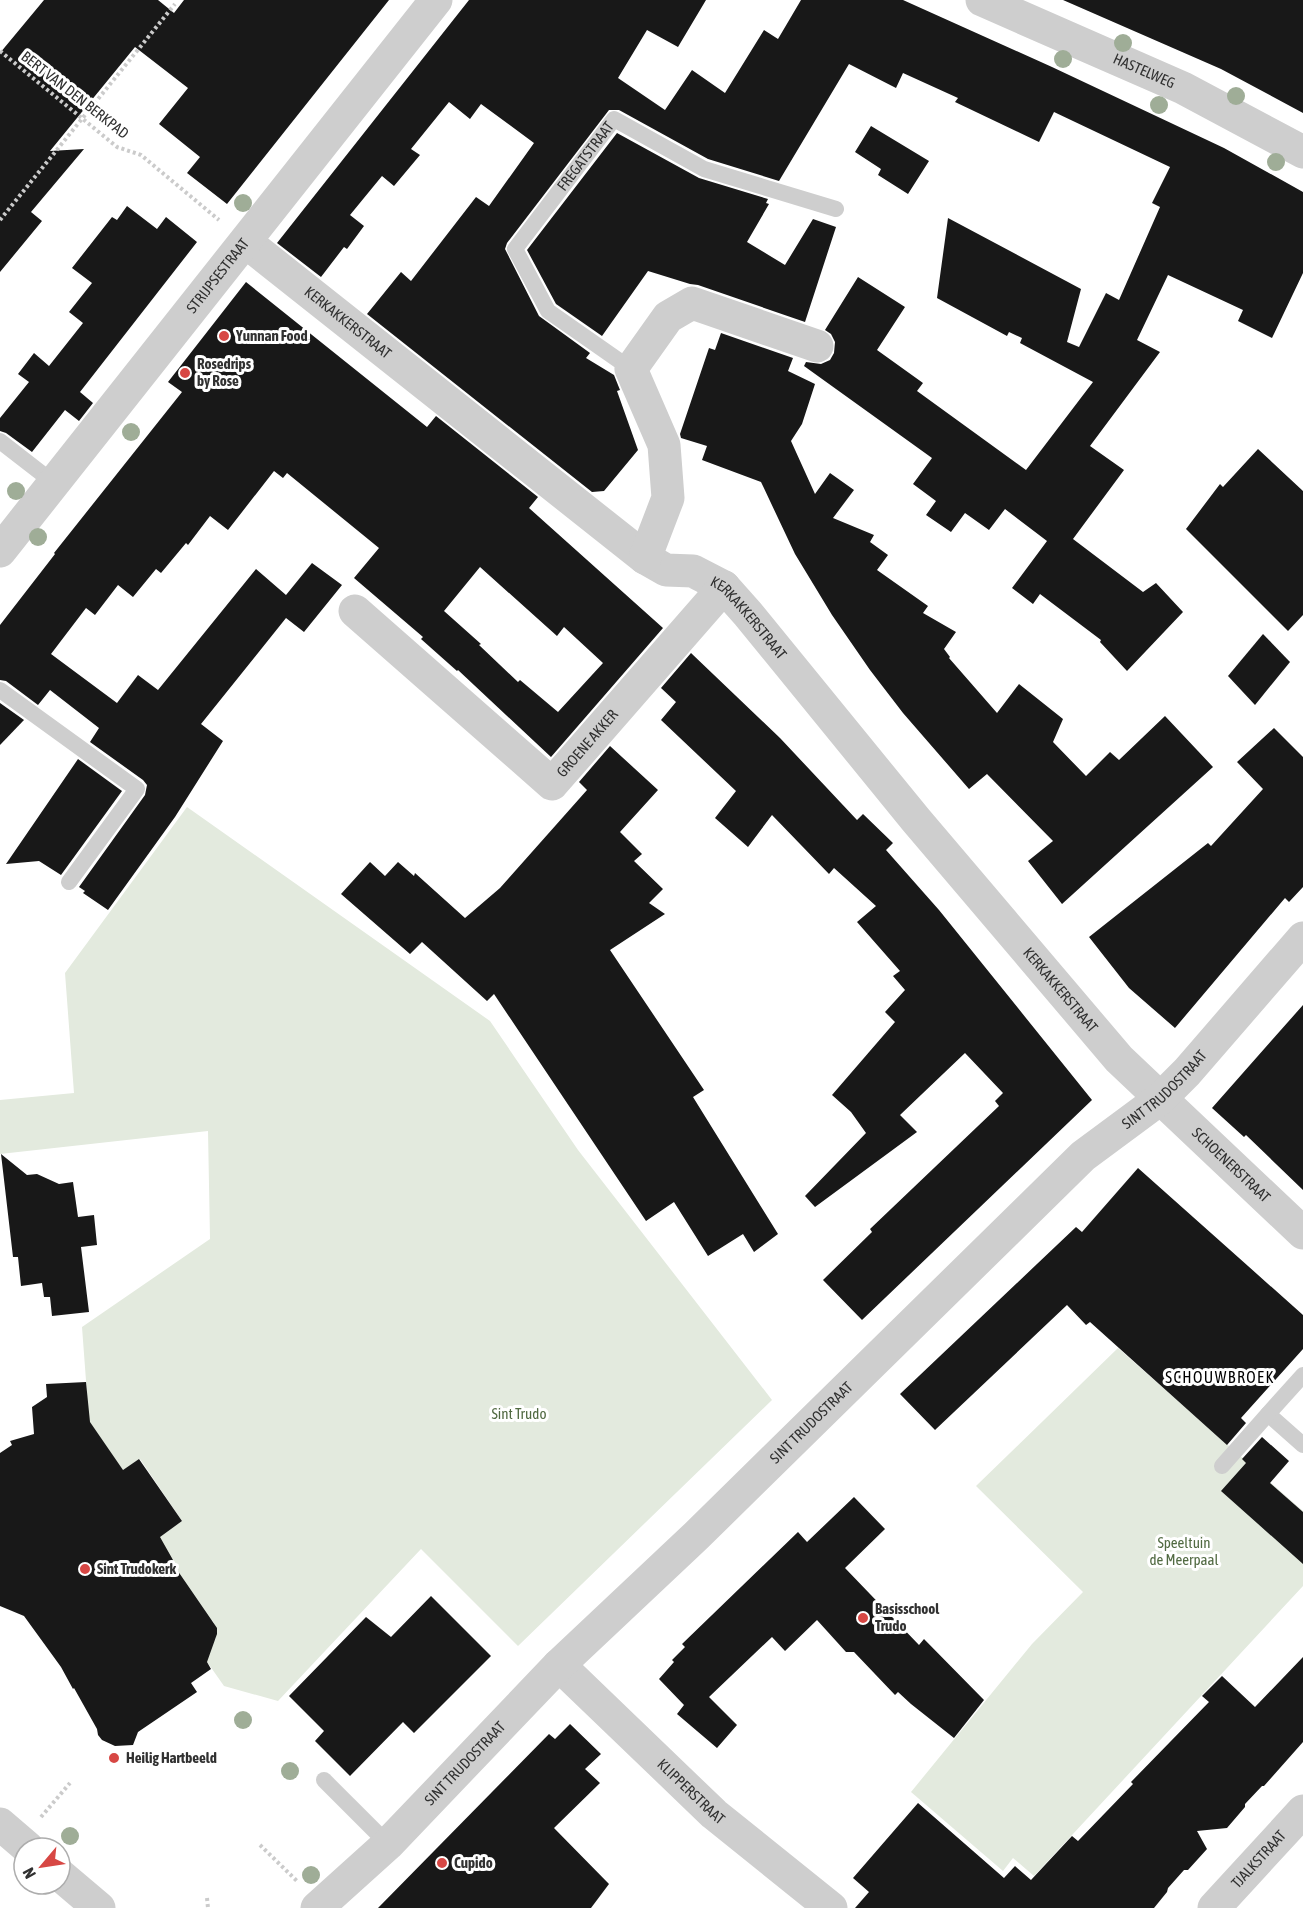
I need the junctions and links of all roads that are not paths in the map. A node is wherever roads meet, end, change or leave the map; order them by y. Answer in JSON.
{"nodes":[{"id":1,"x":436,"y":0,"type":"edge"},
{"id":2,"x":982,"y":0,"type":"edge"},
{"id":3,"x":1303,"y":153,"type":"edge"},
{"id":4,"x":836,"y":209,"type":"dead end"},
{"id":5,"x":234,"y":232,"type":"junction"},
{"id":6,"x":817,"y":346,"type":"dead end"},
{"id":7,"x":631,"y":369,"type":"junction"},
{"id":8,"x":0,"y":441,"type":"edge"},
{"id":9,"x":54,"y":483,"type":"junction"},
{"id":10,"x":0,"y":551,"type":"edge"},
{"id":11,"x":645,"y":558,"type":"junction"},
{"id":12,"x":724,"y":587,"type":"junction"},
{"id":13,"x":355,"y":610,"type":"dead end"},
{"id":14,"x":0,"y":690,"type":"edge"},
{"id":15,"x":69,"y":882,"type":"dead end"},
{"id":16,"x":1303,"y":938,"type":"edge"},
{"id":17,"x":1160,"y":1099,"type":"junction"},
{"id":18,"x":1303,"y":1233,"type":"edge"},
{"id":19,"x":1303,"y":1375,"type":"edge"},
{"id":20,"x":1268,"y":1414,"type":"junction"},
{"id":21,"x":1303,"y":1445,"type":"edge"},
{"id":22,"x":1222,"y":1466,"type":"dead end"},
{"id":23,"x":559,"y":1665,"type":"junction"},
{"id":24,"x":324,"y":1780,"type":"dead end"},
{"id":25,"x":1303,"y":1811,"type":"edge"},
{"id":26,"x":0,"y":1824,"type":"edge"},
{"id":27,"x":33,"y":1834,"type":"edge"},
{"id":28,"x":388,"y":1844,"type":"junction"},
{"id":29,"x":72,"y":1885,"type":"edge"},
{"id":30,"x":319,"y":1906,"type":"edge"},
{"id":31,"x":99,"y":1908,"type":"edge"},
{"id":32,"x":831,"y":1908,"type":"edge"},
{"id":33,"x":1214,"y":1908,"type":"edge"}],
"edges":[{"from":1,"to":5,"type":"street","name":"STRIJPSESTRAAT"},
{"from":2,"to":3,"type":"street","name":"HASTELWEG"},
{"from":4,"to":7,"type":"lane","name":"FREGATSTRAAT"},
{"from":5,"to":9,"type":"street","name":"STRIJPSESTRAAT"},
{"from":5,"to":11,"type":"street","name":"KERKAKKERSTRAAT"},
{"from":6,"to":7,"type":"street"},
{"from":7,"to":11,"type":"street"},
{"from":8,"to":9,"type":"lane"},
{"from":9,"to":10,"type":"street","name":"STRIJPSESTRAAT"},
{"from":11,"to":12,"type":"street","name":"KERKAKKERSTRAAT"},
{"from":12,"to":13,"type":"street","name":"GROENE AKKER"},
{"from":12,"to":17,"type":"street","name":"KERKAKKERSTRAAT"},
{"from":14,"to":15,"type":"lane"},
{"from":16,"to":17,"type":"street","name":"SINT TRUDOSTRAAT"},
{"from":17,"to":18,"type":"street","name":"SCHOENERSTRAAT"},
{"from":17,"to":23,"type":"street","name":"SINT TRUDOSTRAAT"},
{"from":19,"to":20,"type":"lane"},
{"from":20,"to":21,"type":"lane"},
{"from":20,"to":22,"type":"lane"},
{"from":23,"to":28,"type":"street","name":"SINT TRUDOSTRAAT"},
{"from":23,"to":32,"type":"street","name":"KLIPPERSTRAAT"},
{"from":24,"to":28,"type":"lane"},
{"from":25,"to":33,"type":"street","name":"TJALKSTRAAT"},
{"from":26,"to":27,"type":"street"},
{"from":28,"to":30,"type":"street","name":"SINT TRUDOSTRAAT"},
{"from":29,"to":31,"type":"street"}]}
